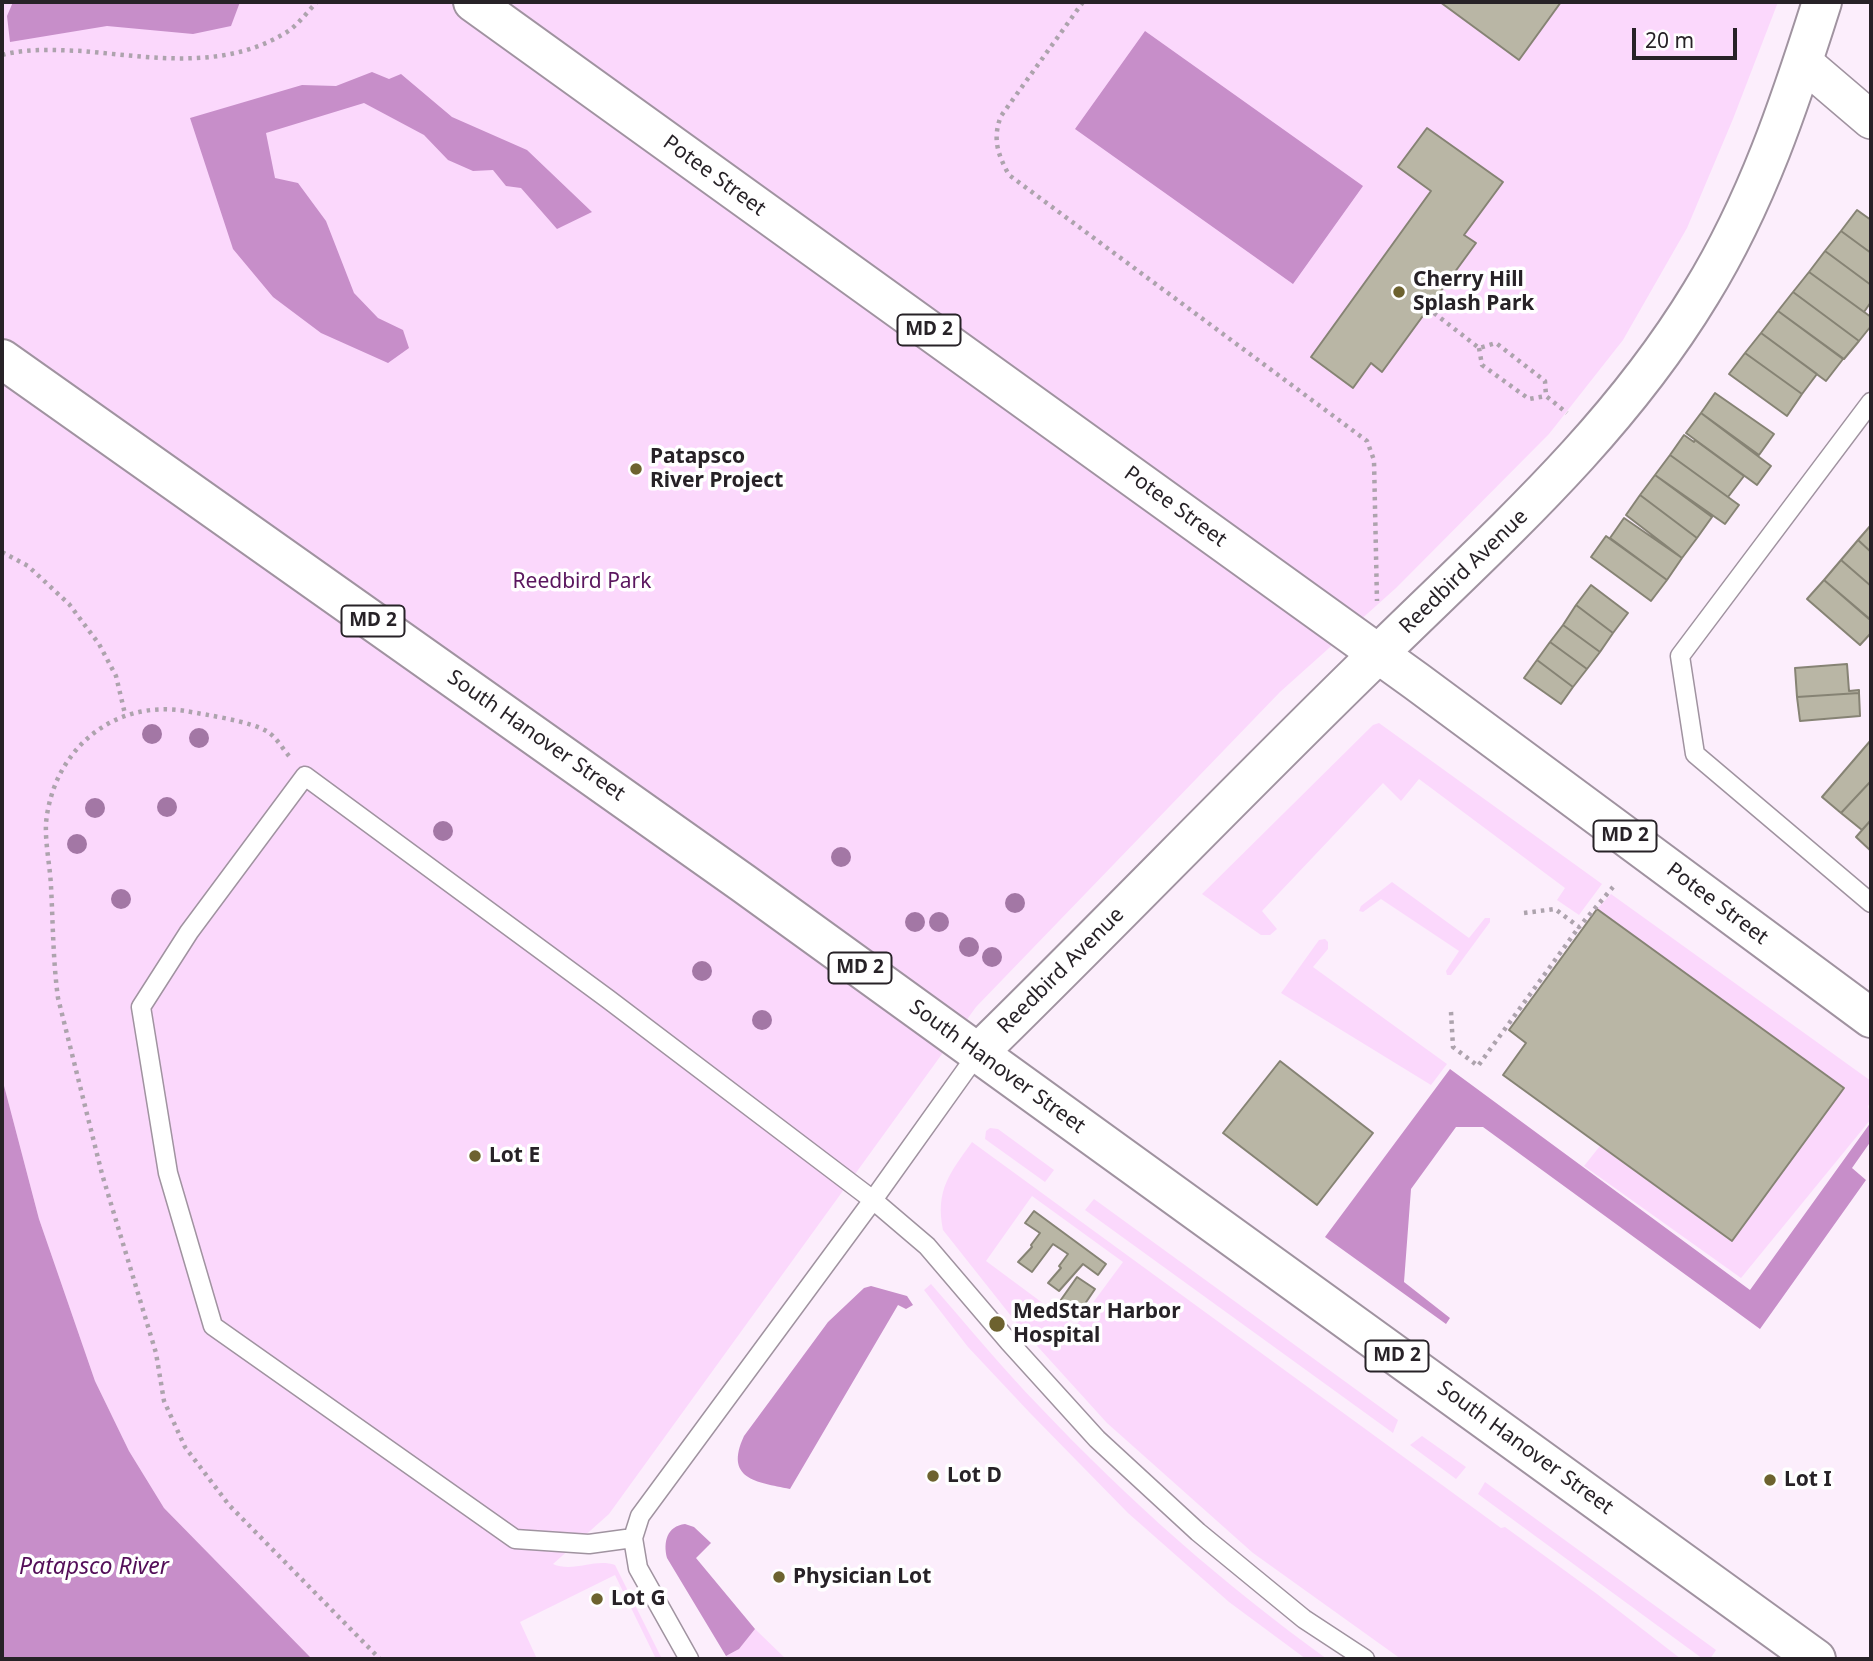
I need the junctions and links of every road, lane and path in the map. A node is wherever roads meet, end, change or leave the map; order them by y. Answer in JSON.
{"nodes":[{"id":1,"x":317,"y":2,"type":"edge"},
{"id":2,"x":1083,"y":2,"type":"edge"},
{"id":3,"x":1822,"y":2,"type":"edge"},
{"id":4,"x":477,"y":4,"type":"edge"},
{"id":5,"x":2,"y":55,"type":"edge"},
{"id":6,"x":1803,"y":62,"type":"junction"},
{"id":7,"x":1871,"y":120,"type":"edge"},
{"id":8,"x":1434,"y":313,"type":"dead end"},
{"id":9,"x":1479,"y":348,"type":"junction"},
{"id":10,"x":2,"y":359,"type":"edge"},
{"id":11,"x":1546,"y":396,"type":"junction"},
{"id":12,"x":1871,"y":402,"type":"edge"},
{"id":13,"x":1568,"y":413,"type":"dead end"},
{"id":14,"x":2,"y":552,"type":"edge"},
{"id":15,"x":1377,"y":602,"type":"dead end"},
{"id":16,"x":1378,"y":654,"type":"junction"},
{"id":17,"x":305,"y":776,"type":"junction"},
{"id":18,"x":1613,"y":887,"type":"dead end"},
{"id":19,"x":1871,"y":903,"type":"edge"},
{"id":20,"x":1524,"y":913,"type":"dead end"},
{"id":21,"x":1579,"y":927,"type":"junction"},
{"id":22,"x":1451,"y":1012,"type":"dead end"},
{"id":23,"x":1871,"y":1018,"type":"edge"},
{"id":24,"x":978,"y":1053,"type":"junction"},
{"id":25,"x":873,"y":1200,"type":"junction"},
{"id":26,"x":633,"y":1538,"type":"junction"},
{"id":27,"x":689,"y":1659,"type":"edge"},
{"id":28,"x":1366,"y":1659,"type":"edge"},
{"id":29,"x":1816,"y":1659,"type":"edge"}],
"edges":[{"from":1,"to":5,"type":"path"},
{"from":2,"to":15,"type":"path"},
{"from":3,"to":6,"type":"main road","name":"Reedbird Avenue"},
{"from":4,"to":16,"type":"main road","name":"Potee Street","number":"MD 2"},
{"from":6,"to":7,"type":"street"},
{"from":6,"to":16,"type":"main road","name":"Reedbird Avenue"},
{"from":8,"to":9,"type":"path"},
{"from":9,"to":11,"type":"path"},
{"from":9,"to":11,"type":"path"},
{"from":10,"to":24,"type":"main road","name":"South Hanover Street","number":"MD 2"},
{"from":11,"to":13,"type":"path"},
{"from":12,"to":19,"type":"lane"},
{"from":14,"to":17,"type":"path"},
{"from":16,"to":23,"type":"main road","name":"Potee Street","number":"MD 2"},
{"from":16,"to":24,"type":"main road","name":"Reedbird Avenue"},
{"from":17,"to":25,"type":"lane"},
{"from":17,"to":26,"type":"lane"},
{"from":18,"to":21,"type":"path"},
{"from":20,"to":21,"type":"path"},
{"from":21,"to":22,"type":"path"},
{"from":24,"to":25,"type":"lane"},
{"from":24,"to":29,"type":"main road","name":"South Hanover Street","number":"MD 2"},
{"from":25,"to":26,"type":"lane"},
{"from":25,"to":28,"type":"lane"},
{"from":26,"to":27,"type":"lane"}]}
